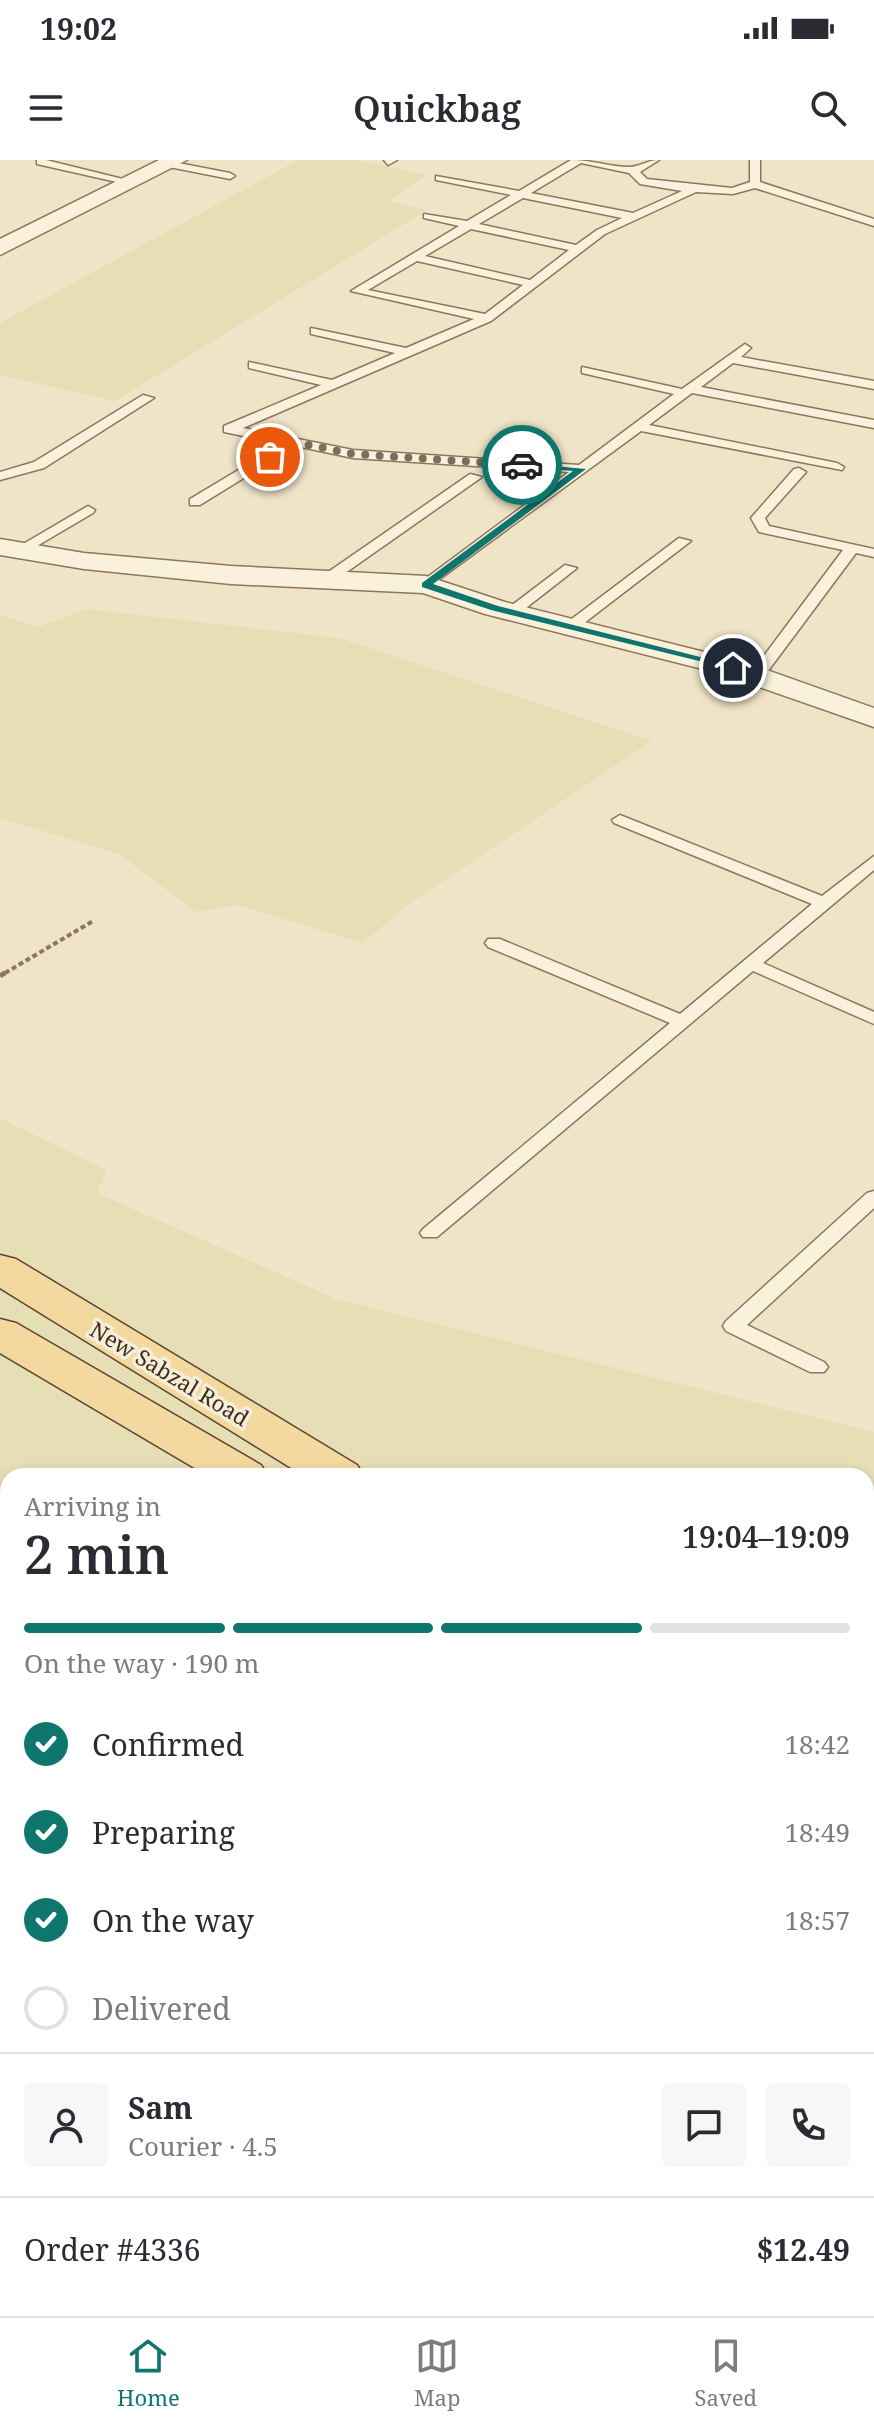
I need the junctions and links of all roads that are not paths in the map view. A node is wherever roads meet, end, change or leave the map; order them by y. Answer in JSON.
{"nodes":[{"id":1,"x":580,"y":160,"type":"edge"},
{"id":2,"x":654,"y":160,"type":"edge"},
{"id":3,"x":755,"y":160,"type":"edge"},
{"id":4,"x":41,"y":162,"type":"dead end"},
{"id":5,"x":172,"y":162,"type":"edge"},
{"id":6,"x":633,"y":171,"type":"junction"},
{"id":7,"x":230,"y":176,"type":"dead end"},
{"id":8,"x":440,"y":178,"type":"dead end"},
{"id":9,"x":130,"y":182,"type":"junction"},
{"id":10,"x":755,"y":184,"type":"junction"},
{"id":11,"x":694,"y":189,"type":"junction"},
{"id":12,"x":520,"y":195,"type":"junction"},
{"id":13,"x":428,"y":216,"type":"dead end"},
{"id":14,"x":635,"y":217,"type":"junction"},
{"id":15,"x":874,"y":223,"type":"edge"},
{"id":16,"x":470,"y":225,"type":"junction"},
{"id":17,"x":2,"y":245,"type":"edge"},
{"id":18,"x":579,"y":249,"type":"junction"},
{"id":19,"x":416,"y":257,"type":"junction"},
{"id":20,"x":533,"y":284,"type":"junction"},
{"id":21,"x":487,"y":318,"type":"junction"},
{"id":22,"x":315,"y":331,"type":"dead end"},
{"id":23,"x":745,"y":348,"type":"dead end"},
{"id":24,"x":407,"y":352,"type":"junction"},
{"id":25,"x":730,"y":359,"type":"junction"},
{"id":26,"x":253,"y":365,"type":"dead end"},
{"id":27,"x":586,"y":370,"type":"dead end"},
{"id":28,"x":332,"y":384,"type":"junction"},
{"id":29,"x":874,"y":385,"type":"edge"},
{"id":30,"x":688,"y":391,"type":"junction"},
{"id":31,"x":148,"y":398,"type":"dead end"},
{"id":32,"x":874,"y":424,"type":"edge"},
{"id":33,"x":639,"y":427,"type":"junction"},
{"id":34,"x":294,"y":442,"type":"junction"},
{"id":35,"x":837,"y":467,"type":"dead end"},
{"id":36,"x":582,"y":469,"type":"junction"},
{"id":37,"x":799,"y":472,"type":"dead end"},
{"id":38,"x":0,"y":476,"type":"edge"},
{"id":39,"x":475,"y":477,"type":"dead end"},
{"id":40,"x":195,"y":502,"type":"dead end"},
{"id":41,"x":88,"y":510,"type":"dead end"},
{"id":42,"x":684,"y":541,"type":"dead end"},
{"id":43,"x":10,"y":548,"type":"edge"},
{"id":44,"x":850,"y":551,"type":"junction"},
{"id":45,"x":874,"y":553,"type":"edge"},
{"id":46,"x":570,"y":568,"type":"dead end"},
{"id":47,"x":326,"y":580,"type":"junction"},
{"id":48,"x":426,"y":585,"type":"junction"},
{"id":49,"x":512,"y":612,"type":"junction"},
{"id":50,"x":570,"y":627,"type":"junction"},
{"id":51,"x":757,"y":676,"type":"junction"},
{"id":52,"x":874,"y":718,"type":"edge"},
{"id":53,"x":620,"y":820,"type":"dead end"},
{"id":54,"x":874,"y":861,"type":"edge"},
{"id":55,"x":824,"y":903,"type":"junction"},
{"id":56,"x":494,"y":943,"type":"dead end"},
{"id":57,"x":751,"y":964,"type":"junction"},
{"id":58,"x":874,"y":1019,"type":"edge"},
{"id":59,"x":683,"y":1022,"type":"junction"},
{"id":60,"x":874,"y":1197,"type":"edge"},
{"id":61,"x":430,"y":1233,"type":"dead end"},
{"id":62,"x":0,"y":1269,"type":"edge"},
{"id":63,"x":0,"y":1333,"type":"edge"},
{"id":64,"x":817,"y":1367,"type":"dead end"},
{"id":65,"x":230,"y":1468,"type":"edge"},
{"id":66,"x":327,"y":1468,"type":"edge"}],
"edges":[{"from":1,"to":6,"type":"lane"},
{"from":1,"to":12,"type":"lane"},
{"from":2,"to":6,"type":"lane"},
{"from":3,"to":10,"type":"lane"},
{"from":4,"to":9,"type":"lane"},
{"from":5,"to":7,"type":"lane"},
{"from":5,"to":9,"type":"street"},
{"from":6,"to":11,"type":"lane"},
{"from":8,"to":12,"type":"lane"},
{"from":9,"to":17,"type":"street"},
{"from":10,"to":11,"type":"lane"},
{"from":10,"to":15,"type":"lane"},
{"from":11,"to":14,"type":"lane"},
{"from":12,"to":14,"type":"lane"},
{"from":12,"to":16,"type":"lane"},
{"from":13,"to":16,"type":"lane"},
{"from":14,"to":18,"type":"lane"},
{"from":16,"to":18,"type":"lane"},
{"from":16,"to":19,"type":"lane"},
{"from":18,"to":20,"type":"lane"},
{"from":19,"to":20,"type":"lane"},
{"from":19,"to":21,"type":"lane"},
{"from":20,"to":21,"type":"lane"},
{"from":21,"to":24,"type":"lane"},
{"from":22,"to":24,"type":"lane"},
{"from":23,"to":25,"type":"lane"},
{"from":24,"to":28,"type":"lane"},
{"from":25,"to":29,"type":"lane"},
{"from":25,"to":30,"type":"lane"},
{"from":26,"to":28,"type":"lane"},
{"from":27,"to":30,"type":"lane"},
{"from":28,"to":34,"type":"lane"},
{"from":30,"to":32,"type":"lane"},
{"from":30,"to":33,"type":"lane"},
{"from":31,"to":38,"type":"lane"},
{"from":33,"to":35,"type":"lane"},
{"from":33,"to":36,"type":"lane"},
{"from":34,"to":36,"type":"lane"},
{"from":34,"to":40,"type":"lane"},
{"from":36,"to":48,"type":"lane"},
{"from":37,"to":44,"type":"lane"},
{"from":39,"to":47,"type":"lane"},
{"from":41,"to":43,"type":"lane"},
{"from":42,"to":50,"type":"lane"},
{"from":43,"to":47,"type":"street"},
{"from":44,"to":45,"type":"lane"},
{"from":44,"to":51,"type":"lane"},
{"from":46,"to":49,"type":"lane"},
{"from":47,"to":48,"type":"street"},
{"from":48,"to":49,"type":"street"},
{"from":49,"to":50,"type":"street"},
{"from":50,"to":51,"type":"street"},
{"from":51,"to":52,"type":"street"},
{"from":53,"to":55,"type":"lane"},
{"from":54,"to":55,"type":"lane"},
{"from":55,"to":57,"type":"lane"},
{"from":56,"to":59,"type":"lane"},
{"from":57,"to":58,"type":"lane"},
{"from":57,"to":59,"type":"lane"},
{"from":59,"to":61,"type":"lane"},
{"from":60,"to":64,"type":"lane"},
{"from":62,"to":66,"type":"main road","name":"New Sabzal Road"},
{"from":63,"to":65,"type":"main road"}]}
